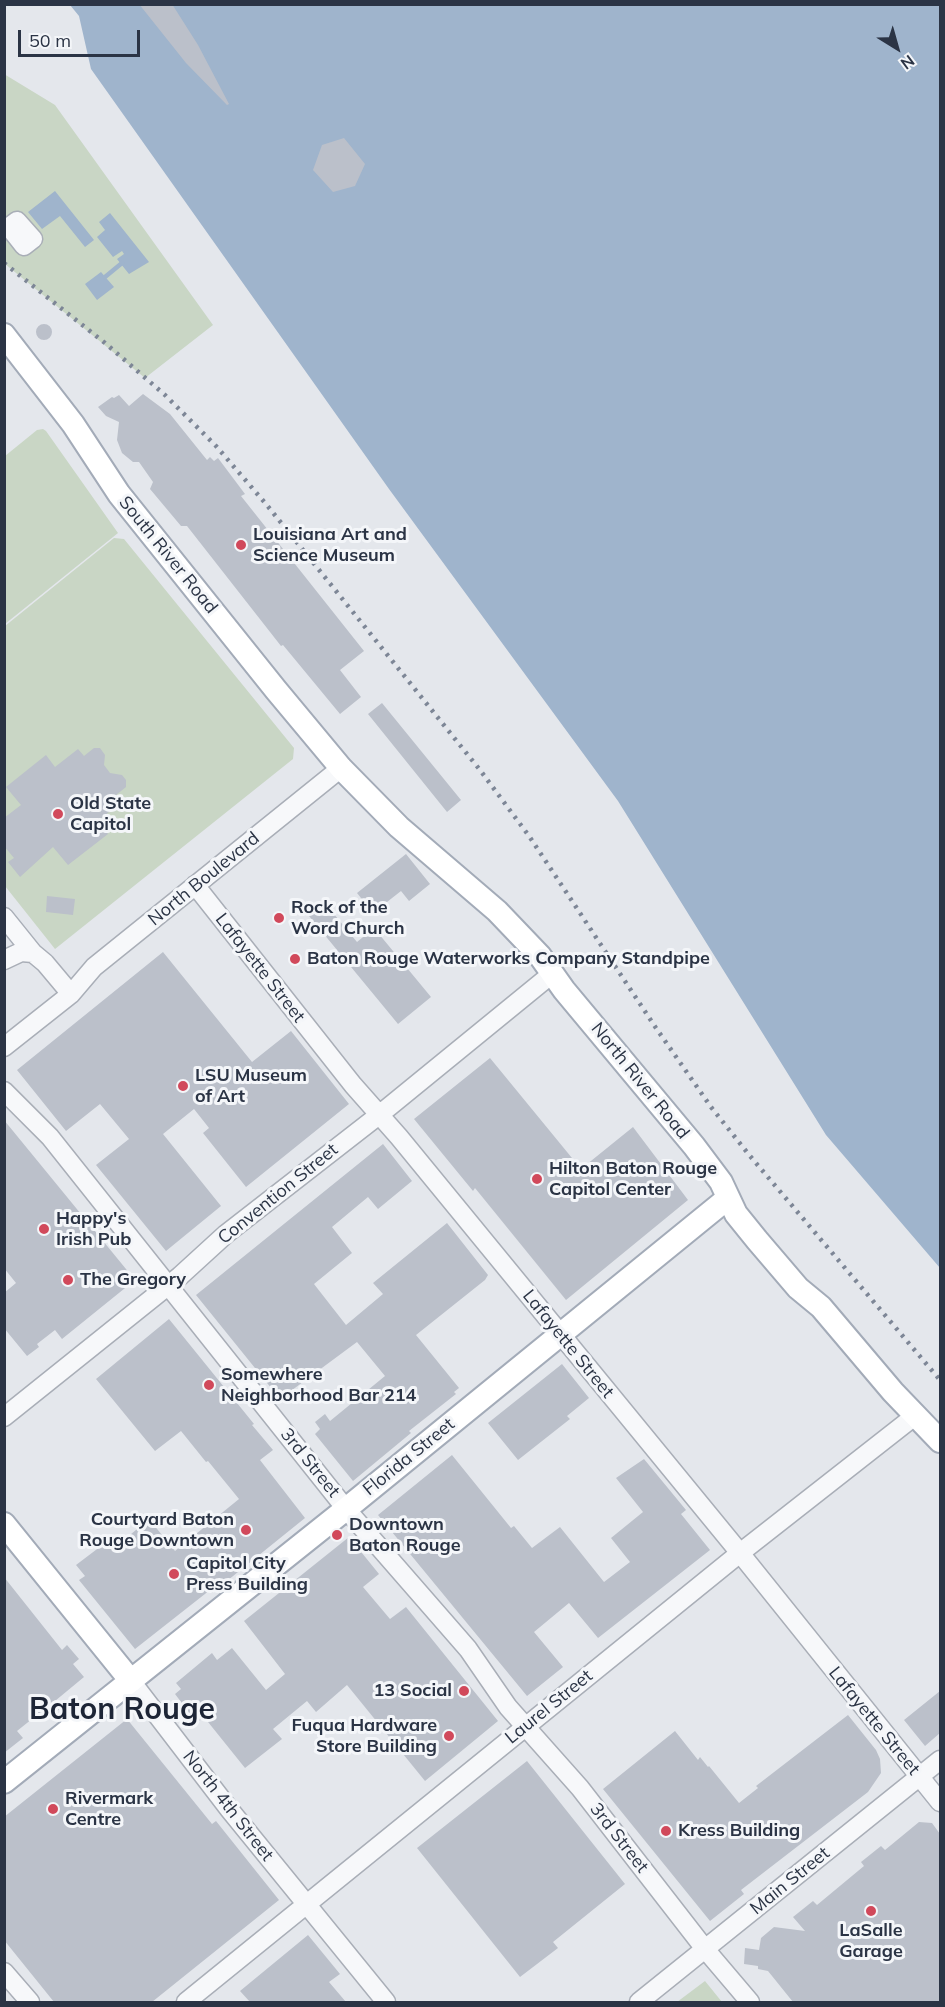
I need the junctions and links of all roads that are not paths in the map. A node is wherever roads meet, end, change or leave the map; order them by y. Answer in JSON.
{"nodes":[{"id":1,"x":4,"y":335,"type":"edge"},
{"id":2,"x":342,"y":768,"type":"junction"},
{"id":3,"x":195,"y":885,"type":"junction"},
{"id":4,"x":4,"y":917,"type":"edge"},
{"id":5,"x":33,"y":953,"type":"junction"},
{"id":6,"x":4,"y":960,"type":"edge"},
{"id":7,"x":553,"y":973,"type":"junction"},
{"id":8,"x":71,"y":994,"type":"junction"},
{"id":9,"x":4,"y":1047,"type":"edge"},
{"id":10,"x":4,"y":1091,"type":"edge"},
{"id":11,"x":379,"y":1115,"type":"junction"},
{"id":12,"x":728,"y":1198,"type":"junction"},
{"id":13,"x":168,"y":1286,"type":"junction"},
{"id":14,"x":560,"y":1334,"type":"junction"},
{"id":15,"x":916,"y":1415,"type":"junction"},
{"id":16,"x":4,"y":1417,"type":"edge"},
{"id":17,"x":940,"y":1441,"type":"edge"},
{"id":18,"x":346,"y":1509,"type":"junction"},
{"id":19,"x":4,"y":1524,"type":"edge"},
{"id":20,"x":740,"y":1553,"type":"junction"},
{"id":21,"x":131,"y":1681,"type":"junction"},
{"id":22,"x":525,"y":1726,"type":"junction"},
{"id":23,"x":940,"y":1760,"type":"edge"},
{"id":24,"x":919,"y":1777,"type":"junction"},
{"id":25,"x":4,"y":1782,"type":"edge"},
{"id":26,"x":940,"y":1802,"type":"edge"},
{"id":27,"x":307,"y":1905,"type":"junction"},
{"id":28,"x":705,"y":1949,"type":"junction"},
{"id":29,"x":4,"y":1972,"type":"edge"},
{"id":30,"x":30,"y":2002,"type":"edge"},
{"id":31,"x":186,"y":2002,"type":"edge"},
{"id":32,"x":386,"y":2002,"type":"edge"},
{"id":33,"x":639,"y":2002,"type":"edge"},
{"id":34,"x":750,"y":2002,"type":"edge"}],
"edges":[{"from":1,"to":2,"type":"main road","name":"South River Road"},
{"from":2,"to":3,"type":"street","name":"North Boulevard"},
{"from":2,"to":7,"type":"main road","name":"North River Road"},
{"from":3,"to":8,"type":"street","name":"North Boulevard"},
{"from":3,"to":11,"type":"street","name":"Lafayette Street"},
{"from":4,"to":5,"type":"street"},
{"from":5,"to":6,"type":"street"},
{"from":5,"to":8,"type":"street"},
{"from":7,"to":11,"type":"street","name":"Convention Street"},
{"from":7,"to":12,"type":"main road","name":"North River Road"},
{"from":8,"to":9,"type":"street","name":"North Boulevard"},
{"from":10,"to":13,"type":"street","name":"3rd Street"},
{"from":11,"to":13,"type":"street","name":"Convention Street"},
{"from":11,"to":14,"type":"street","name":"Lafayette Street"},
{"from":12,"to":14,"type":"main road","name":"Florida Street"},
{"from":12,"to":15,"type":"main road","name":"North River Road"},
{"from":13,"to":16,"type":"street","name":"Convention Street"},
{"from":13,"to":18,"type":"street","name":"3rd Street"},
{"from":14,"to":18,"type":"main road","name":"Florida Street"},
{"from":14,"to":20,"type":"street","name":"Lafayette Street"},
{"from":15,"to":17,"type":"main road","name":"North River Road"},
{"from":15,"to":20,"type":"street","name":"Laurel Street"},
{"from":18,"to":21,"type":"main road","name":"Florida Street"},
{"from":18,"to":22,"type":"street","name":"3rd Street"},
{"from":19,"to":21,"type":"main road","name":"North 4th Street"},
{"from":20,"to":22,"type":"street","name":"Laurel Street"},
{"from":20,"to":24,"type":"street","name":"Lafayette Street"},
{"from":21,"to":25,"type":"main road","name":"Florida Street"},
{"from":21,"to":27,"type":"street","name":"North 4th Street"},
{"from":22,"to":27,"type":"street","name":"Laurel Street"},
{"from":22,"to":28,"type":"street","name":"3rd Street"},
{"from":23,"to":24,"type":"street","name":"Main Street"},
{"from":24,"to":26,"type":"street","name":"Lafayette Street"},
{"from":24,"to":28,"type":"street","name":"Main Street"},
{"from":27,"to":31,"type":"street","name":"Laurel Street"},
{"from":27,"to":32,"type":"street","name":"North 4th Street"},
{"from":28,"to":33,"type":"street","name":"Main Street"},
{"from":28,"to":34,"type":"street","name":"3rd Street"},
{"from":29,"to":30,"type":"street"}]}
